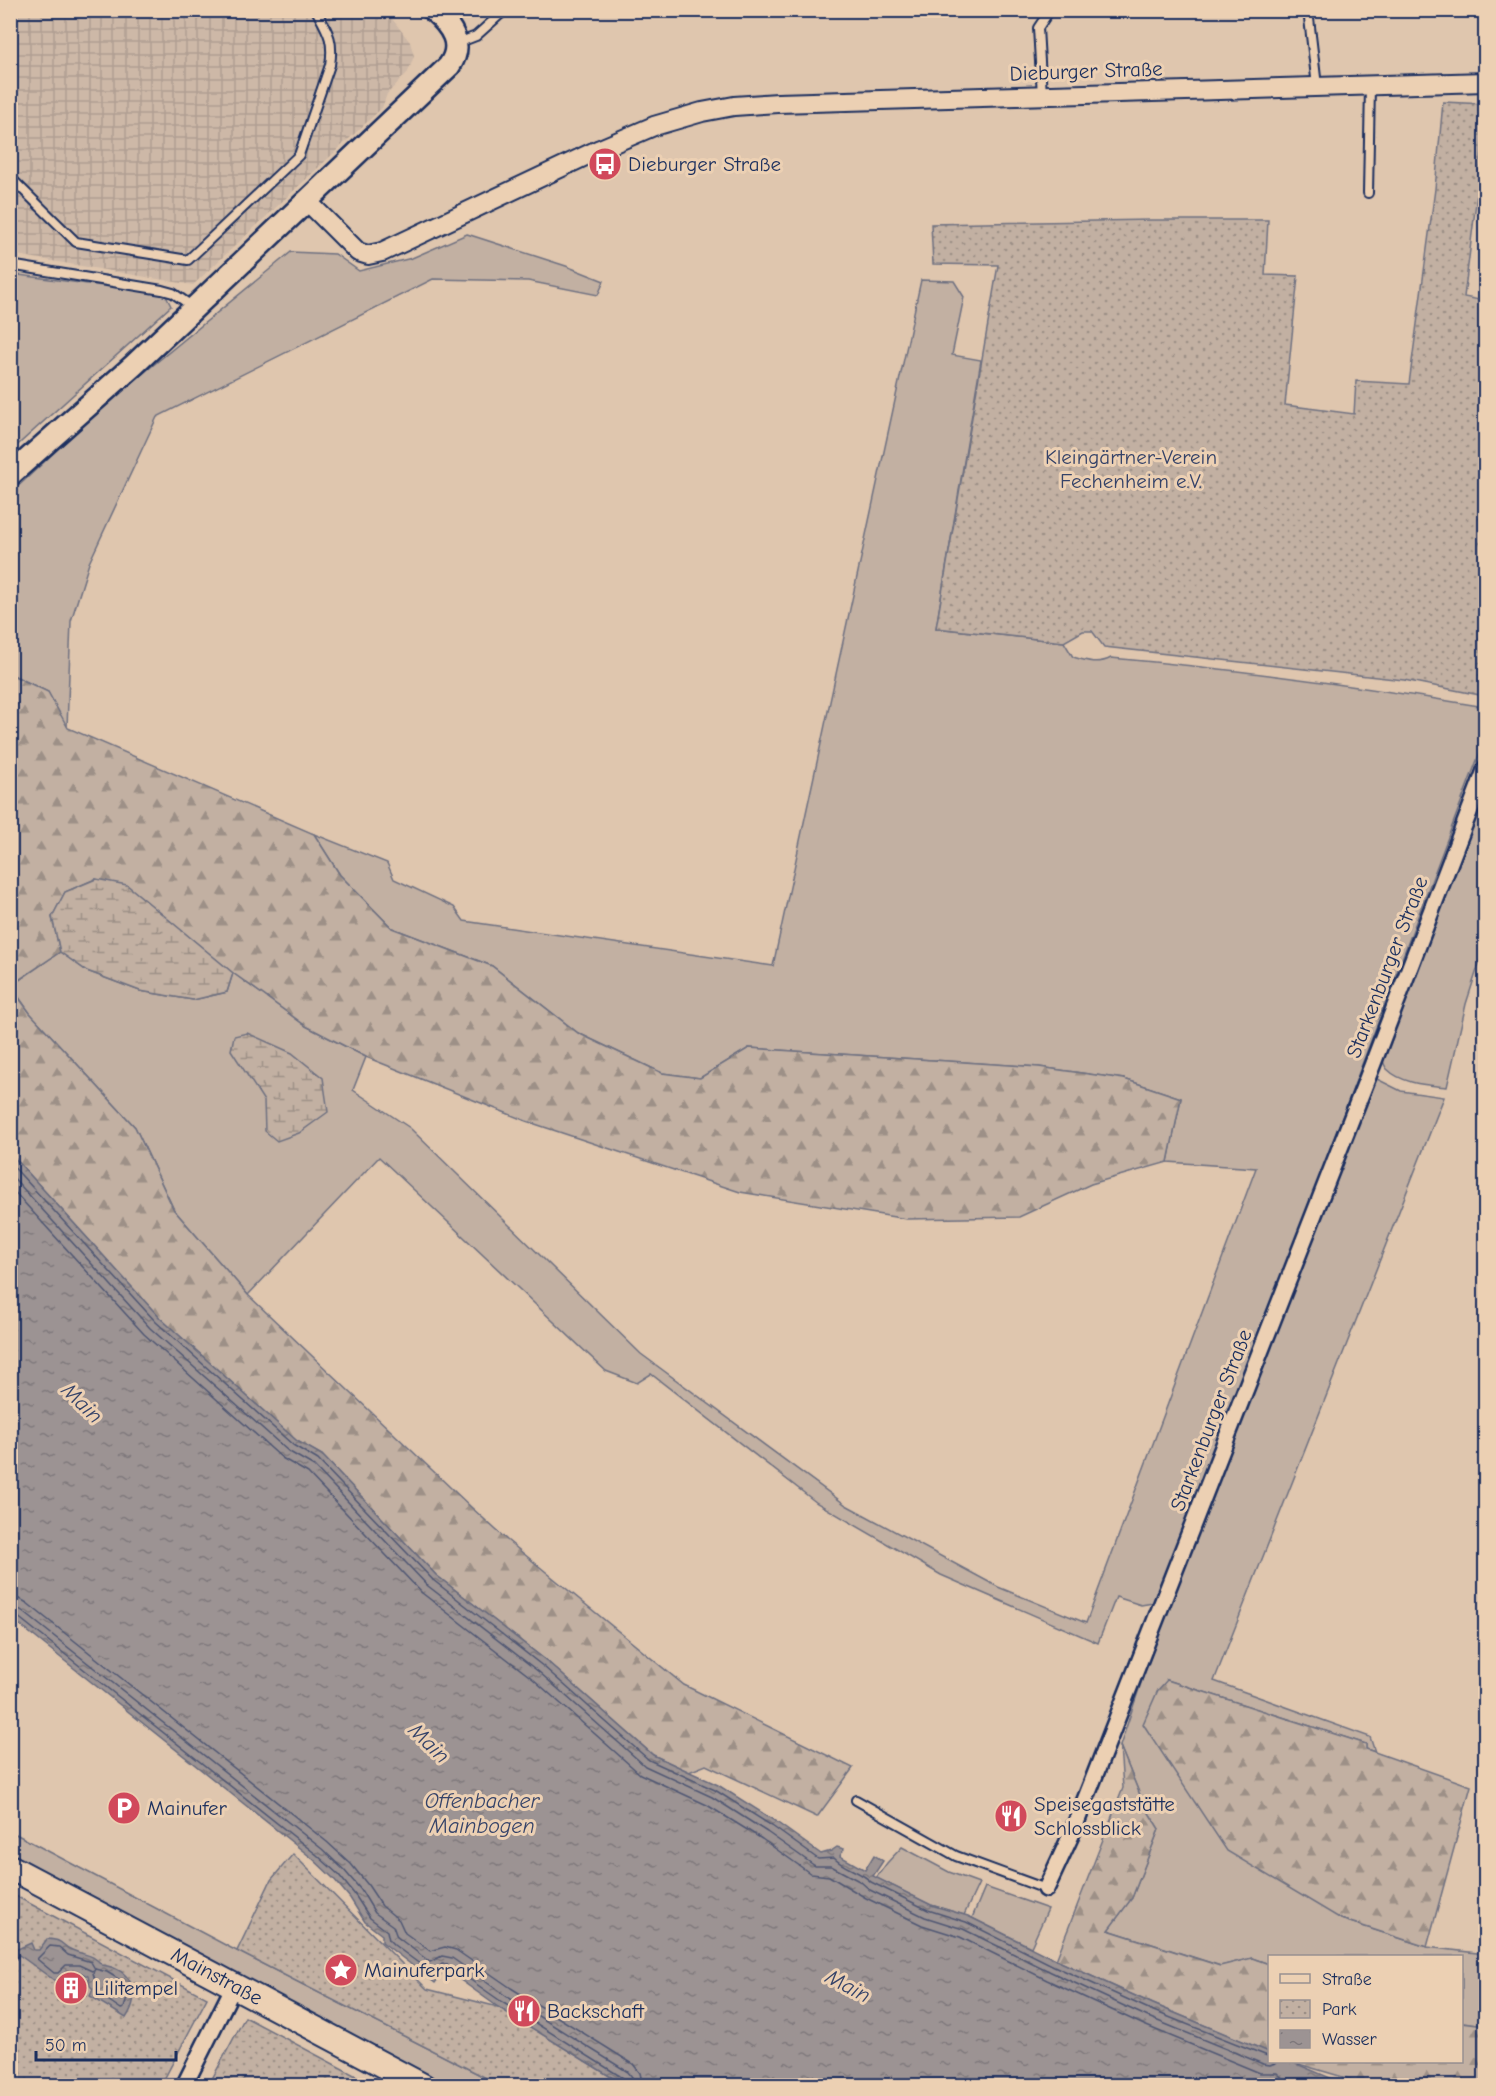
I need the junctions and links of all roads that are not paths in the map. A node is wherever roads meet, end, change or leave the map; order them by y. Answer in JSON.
{"nodes":[{"id":1,"x":316,"y":10,"type":"edge"},
{"id":2,"x":434,"y":10,"type":"edge"},
{"id":3,"x":505,"y":10,"type":"edge"},
{"id":4,"x":1050,"y":10,"type":"edge"},
{"id":5,"x":1308,"y":10,"type":"edge"},
{"id":6,"x":457,"y":43,"type":"junction"},
{"id":7,"x":1485,"y":82,"type":"edge"},
{"id":8,"x":1370,"y":85,"type":"junction"},
{"id":9,"x":1317,"y":87,"type":"junction"},
{"id":10,"x":1042,"y":95,"type":"junction"},
{"id":11,"x":10,"y":177,"type":"edge"},
{"id":12,"x":1368,"y":194,"type":"dead end"},
{"id":13,"x":308,"y":202,"type":"junction"},
{"id":14,"x":10,"y":265,"type":"edge"},
{"id":15,"x":194,"y":308,"type":"junction"},
{"id":16,"x":10,"y":475,"type":"edge"},
{"id":17,"x":1485,"y":768,"type":"edge"},
{"id":18,"x":856,"y":1800,"type":"dead end"},
{"id":19,"x":10,"y":1867,"type":"edge"},
{"id":20,"x":1046,"y":1889,"type":"joint"},
{"id":21,"x":234,"y":1986,"type":"junction"},
{"id":22,"x":184,"y":2085,"type":"edge"},
{"id":23,"x":423,"y":2085,"type":"edge"}],
"edges":[{"from":1,"to":11,"type":"lane"},
{"from":2,"to":6,"type":"main road"},
{"from":3,"to":6,"type":"lane"},
{"from":4,"to":10,"type":"lane"},
{"from":5,"to":9,"type":"lane"},
{"from":6,"to":13,"type":"main road"},
{"from":7,"to":8,"type":"street","name":"Dieburger Straße"},
{"from":8,"to":9,"type":"street","name":"Dieburger Straße"},
{"from":8,"to":12,"type":"lane"},
{"from":9,"to":10,"type":"street","name":"Dieburger Straße"},
{"from":10,"to":13,"type":"street","name":"Dieburger Straße"},
{"from":13,"to":15,"type":"main road"},
{"from":14,"to":15,"type":"lane"},
{"from":15,"to":16,"type":"main road"},
{"from":17,"to":20,"type":"street","name":"Starkenburger Straße"},
{"from":18,"to":20,"type":"lane","name":"Starkenburger Straße"},
{"from":19,"to":21,"type":"main road","name":"Mainstraße"},
{"from":21,"to":22,"type":"street"},
{"from":21,"to":23,"type":"main road","name":"Mainstraße"}]}
